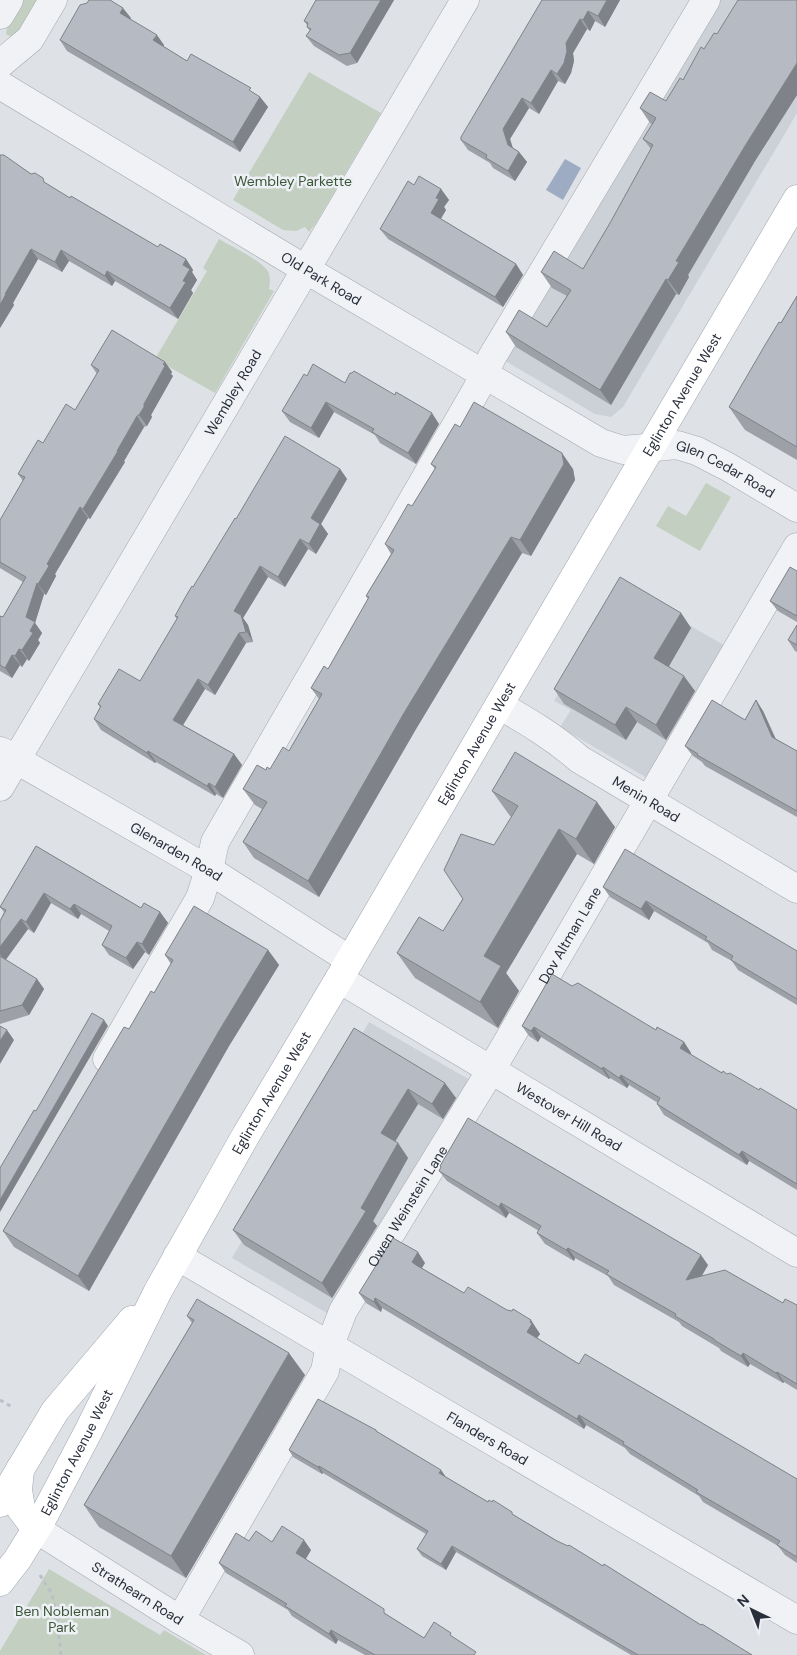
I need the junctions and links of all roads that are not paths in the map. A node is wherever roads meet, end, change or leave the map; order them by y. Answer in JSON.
{"nodes":[{"id":1,"x":9,"y":0,"type":"edge"},
{"id":2,"x":53,"y":0,"type":"edge"},
{"id":3,"x":465,"y":0,"type":"edge"},
{"id":4,"x":706,"y":0,"type":"edge"},
{"id":5,"x":0,"y":15,"type":"edge"},
{"id":6,"x":0,"y":64,"type":"edge"},
{"id":7,"x":0,"y":85,"type":"edge"},
{"id":8,"x":797,"y":199,"type":"edge"},
{"id":9,"x":306,"y":269,"type":"junction"},
{"id":10,"x":484,"y":373,"type":"junction"},
{"id":11,"x":651,"y":448,"type":"junction"},
{"id":12,"x":797,"y":508,"type":"edge"},
{"id":13,"x":797,"y":547,"type":"edge"},
{"id":14,"x":499,"y":705,"type":"junction"},
{"id":15,"x":8,"y":755,"type":"edge"},
{"id":16,"x":0,"y":787,"type":"edge"},
{"id":17,"x":649,"y":801,"type":"junction"},
{"id":18,"x":209,"y":870,"type":"junction"},
{"id":19,"x":797,"y":889,"type":"edge"},
{"id":20,"x":345,"y":970,"type":"junction"},
{"id":21,"x":491,"y":1070,"type":"junction"},
{"id":22,"x":95,"y":1080,"type":"edge"},
{"id":23,"x":797,"y":1253,"type":"edge"},
{"id":24,"x":177,"y":1256,"type":"junction"},
{"id":25,"x":158,"y":1291,"type":"junction"},
{"id":26,"x":330,"y":1345,"type":"junction"},
{"id":27,"x":20,"y":1469,"type":"junction"},
{"id":28,"x":0,"y":1503,"type":"edge"},
{"id":29,"x":36,"y":1529,"type":"junction"},
{"id":30,"x":0,"y":1582,"type":"edge"},
{"id":31,"x":180,"y":1620,"type":"junction"},
{"id":32,"x":797,"y":1620,"type":"edge"},
{"id":33,"x":240,"y":1655,"type":"edge"}],
"edges":[{"from":1,"to":5,"type":"street"},
{"from":2,"to":6,"type":"street"},
{"from":3,"to":9,"type":"street","name":"Wembley Road"},
{"from":4,"to":10,"type":"street"},
{"from":7,"to":9,"type":"street","name":"Old Park Road"},
{"from":8,"to":11,"type":"main road","name":"Eglinton Avenue West"},
{"from":9,"to":10,"type":"street","name":"Old Park Road"},
{"from":9,"to":15,"type":"street","name":"Wembley Road"},
{"from":10,"to":11,"type":"street","name":"Old Park Road"},
{"from":10,"to":18,"type":"street"},
{"from":11,"to":12,"type":"street","name":"Glen Cedar Road"},
{"from":11,"to":14,"type":"main road","name":"Eglinton Avenue West"},
{"from":13,"to":17,"type":"street","name":"Dov Altman Lane"},
{"from":14,"to":17,"type":"street","name":"Menin Road"},
{"from":14,"to":20,"type":"main road","name":"Eglinton Avenue West"},
{"from":15,"to":16,"type":"street","name":"Wembley Road"},
{"from":15,"to":18,"type":"street","name":"Glenarden Road"},
{"from":17,"to":19,"type":"street","name":"Menin Road"},
{"from":17,"to":21,"type":"street","name":"Dov Altman Lane"},
{"from":18,"to":20,"type":"street","name":"Glenarden Road"},
{"from":18,"to":22,"type":"street"},
{"from":20,"to":21,"type":"street","name":"Westover Hill Road"},
{"from":20,"to":24,"type":"main road","name":"Eglinton Avenue West"},
{"from":21,"to":23,"type":"street","name":"Westover Hill Road"},
{"from":21,"to":26,"type":"street","name":"Owen Weinstein Lane"},
{"from":24,"to":25,"type":"main road","name":"Eglinton Avenue West"},
{"from":24,"to":26,"type":"street","name":"Flanders Road"},
{"from":25,"to":27,"type":"main road","name":"Eglinton Avenue West"},
{"from":25,"to":29,"type":"main road","name":"Eglinton Avenue West"},
{"from":26,"to":31,"type":"street","name":"Owen Weinstein Lane"},
{"from":26,"to":32,"type":"street","name":"Flanders Road"},
{"from":27,"to":28,"type":"main road","name":"Eglinton Avenue West"},
{"from":27,"to":29,"type":"main road"},
{"from":29,"to":30,"type":"main road","name":"Eglinton Avenue West"},
{"from":29,"to":31,"type":"street","name":"Strathearn Road"},
{"from":31,"to":33,"type":"street","name":"Strathearn Road"}]}
